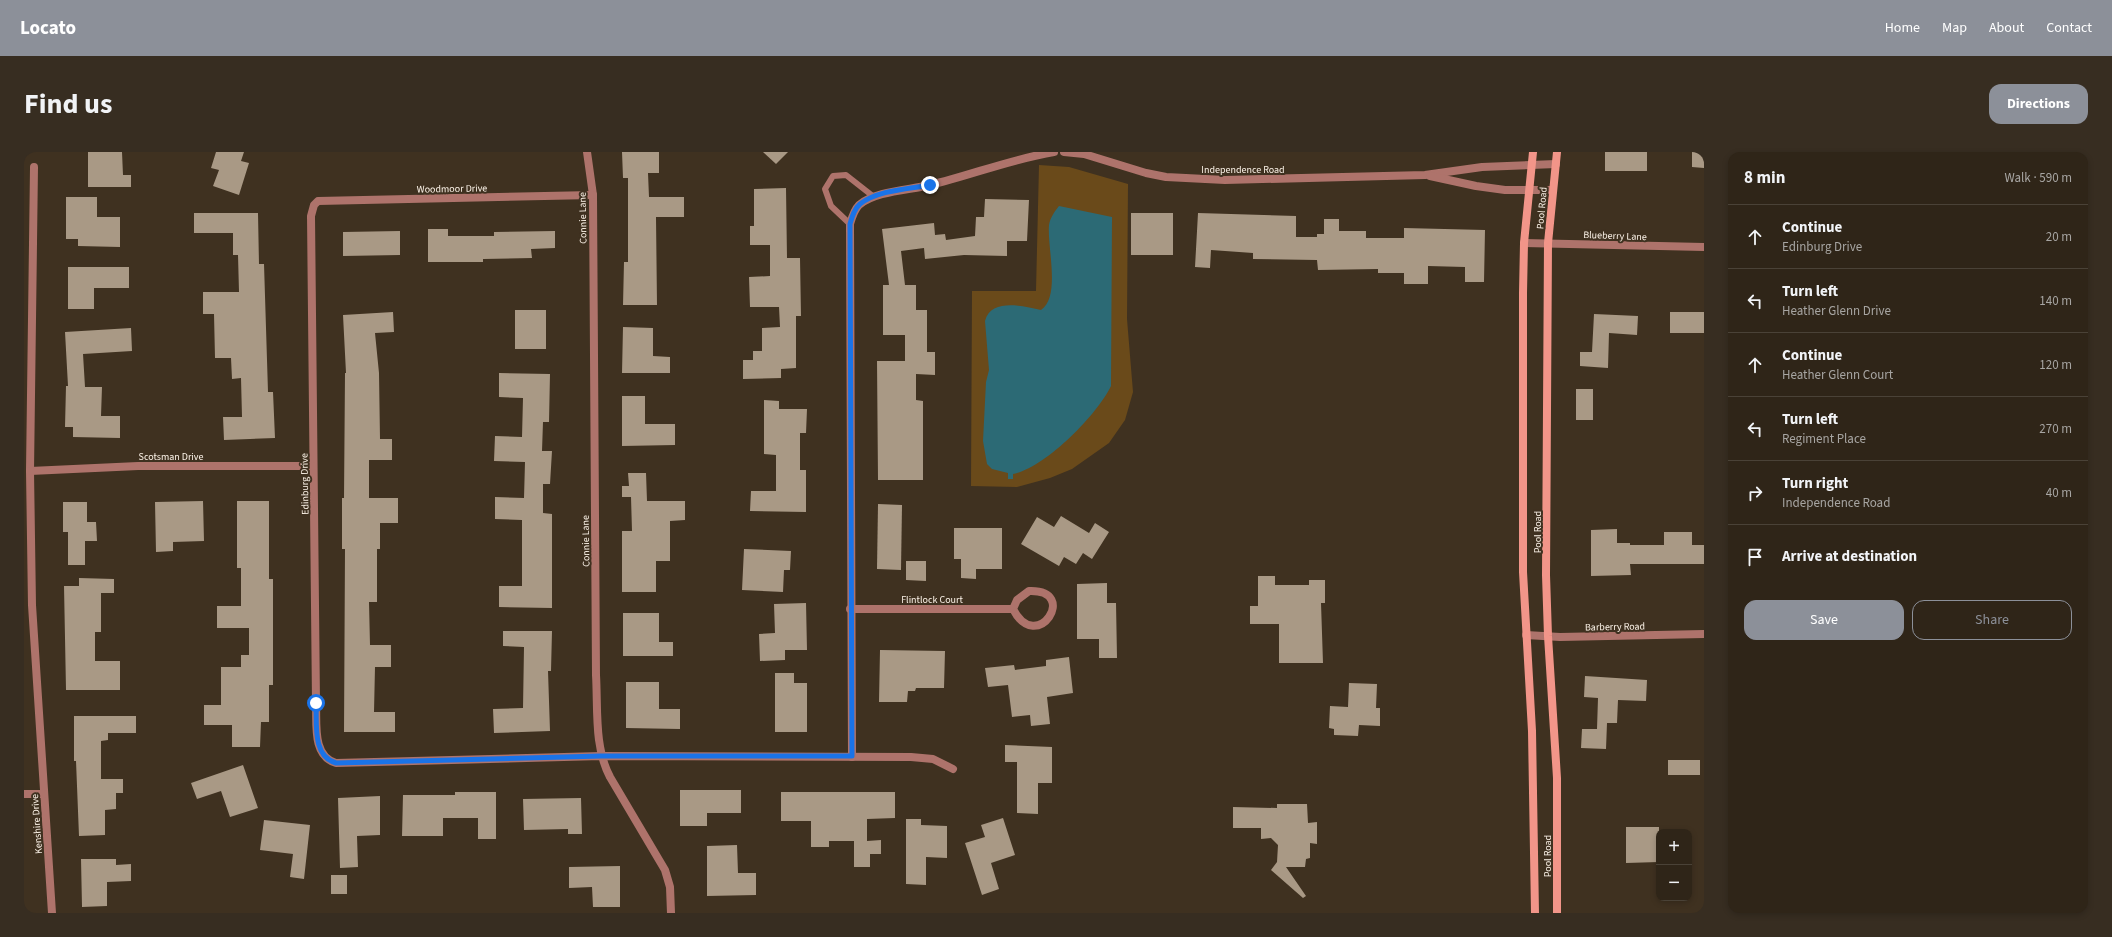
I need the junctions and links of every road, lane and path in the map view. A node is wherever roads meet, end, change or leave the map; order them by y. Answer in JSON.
{"nodes":[{"id":1,"x":587,"y":152,"type":"edge"},
{"id":2,"x":1054,"y":152,"type":"edge"},
{"id":3,"x":1064,"y":152,"type":"edge"},
{"id":4,"x":1532,"y":152,"type":"edge"},
{"id":5,"x":1556,"y":152,"type":"edge"},
{"id":6,"x":1532,"y":164,"type":"junction"},
{"id":7,"x":1556,"y":164,"type":"junction"},
{"id":8,"x":34,"y":167,"type":"dead end"},
{"id":9,"x":1425,"y":175,"type":"junction"},
{"id":10,"x":1530,"y":190,"type":"junction"},
{"id":11,"x":1552,"y":190,"type":"junction"},
{"id":12,"x":593,"y":195,"type":"junction"},
{"id":13,"x":874,"y":197,"type":"junction"},
{"id":14,"x":314,"y":205,"type":"joint"},
{"id":15,"x":850,"y":224,"type":"junction"},
{"id":16,"x":1524,"y":243,"type":"junction"},
{"id":17,"x":1548,"y":243,"type":"junction"},
{"id":18,"x":1704,"y":247,"type":"edge"},
{"id":19,"x":313,"y":466,"type":"junction"},
{"id":20,"x":30,"y":470,"type":"junction"},
{"id":21,"x":850,"y":609,"type":"junction"},
{"id":22,"x":1013,"y":609,"type":"junction"},
{"id":23,"x":1704,"y":634,"type":"edge"},
{"id":24,"x":1526,"y":635,"type":"junction"},
{"id":25,"x":1548,"y":636,"type":"junction"},
{"id":26,"x":601,"y":756,"type":"junction"},
{"id":27,"x":852,"y":756,"type":"junction"},
{"id":28,"x":953,"y":769,"type":"dead end"},
{"id":29,"x":24,"y":794,"type":"edge"},
{"id":30,"x":44,"y":794,"type":"junction"},
{"id":31,"x":52,"y":913,"type":"edge"},
{"id":32,"x":671,"y":913,"type":"edge"},
{"id":33,"x":1535,"y":913,"type":"edge"},
{"id":34,"x":1557,"y":913,"type":"edge"}],
"edges":[{"from":1,"to":12,"type":"street","name":"Connie Lane"},
{"from":2,"to":13,"type":"street"},
{"from":3,"to":9,"type":"street","name":"Independence Road"},
{"from":4,"to":6,"type":"main road","name":"Pool Road"},
{"from":5,"to":7,"type":"main road","name":"Pool Road"},
{"from":6,"to":7,"type":"street","name":"Independence Road"},
{"from":6,"to":9,"type":"street","name":"Independence Road"},
{"from":6,"to":10,"type":"main road","name":"Pool Road"},
{"from":7,"to":11,"type":"main road","name":"Pool Road"},
{"from":8,"to":20,"type":"street","name":"Kenshire Drive"},
{"from":9,"to":10,"type":"street","name":"Independence Road"},
{"from":10,"to":11,"type":"street","name":"Independence Road"},
{"from":10,"to":16,"type":"main road","name":"Pool Road"},
{"from":11,"to":17,"type":"main road","name":"Pool Road"},
{"from":12,"to":14,"type":"street","name":"Woodmoor Drive"},
{"from":12,"to":26,"type":"street","name":"Connie Lane"},
{"from":13,"to":15,"type":"street"},
{"from":13,"to":15,"type":"lane"},
{"from":14,"to":19,"type":"street","name":"Edinburg Drive"},
{"from":15,"to":21,"type":"street"},
{"from":16,"to":17,"type":"street","name":"Blueberry Lane"},
{"from":16,"to":24,"type":"main road","name":"Pool Road"},
{"from":17,"to":18,"type":"street","name":"Blueberry Lane"},
{"from":17,"to":25,"type":"main road","name":"Pool Road"},
{"from":19,"to":20,"type":"street","name":"Scotsman Drive"},
{"from":19,"to":26,"type":"street","name":"Edinburg Drive"},
{"from":20,"to":30,"type":"street","name":"Kenshire Drive"},
{"from":21,"to":22,"type":"street","name":"Flintlock Court"},
{"from":21,"to":27,"type":"street"},
{"from":22,"to":22,"type":"street"},
{"from":23,"to":25,"type":"street","name":"Barberry Road"},
{"from":24,"to":25,"type":"street","name":"Barberry Road"},
{"from":24,"to":33,"type":"main road","name":"Pool Road"},
{"from":25,"to":34,"type":"main road","name":"Pool Road"},
{"from":26,"to":27,"type":"street"},
{"from":26,"to":32,"type":"street","name":"Connie Lane"},
{"from":27,"to":28,"type":"street"},
{"from":29,"to":30,"type":"street"},
{"from":30,"to":31,"type":"street","name":"Kenshire Drive"}]}
